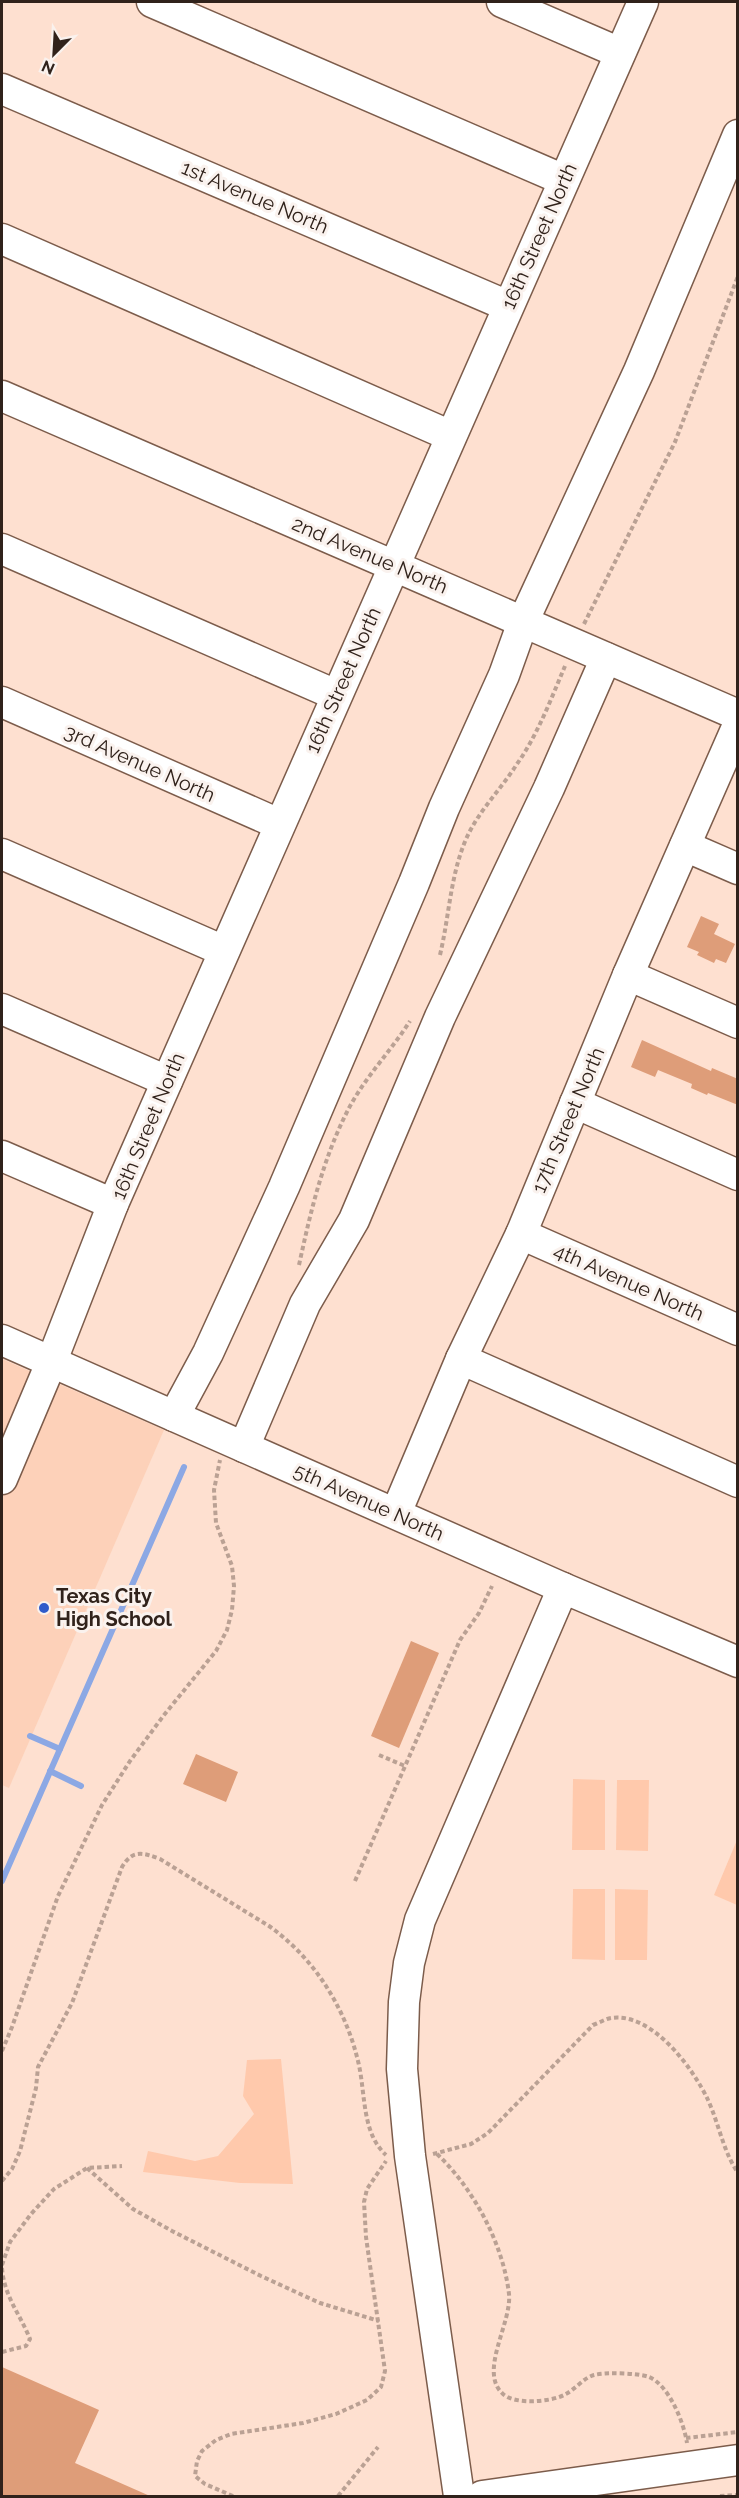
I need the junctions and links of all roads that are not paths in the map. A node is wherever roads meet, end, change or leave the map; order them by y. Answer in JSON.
{"nodes":[{"id":1,"x":152,"y":2,"type":"edge"},
{"id":2,"x":502,"y":2,"type":"edge"},
{"id":3,"x":643,"y":2,"type":"edge"},
{"id":4,"x":620,"y":53,"type":"junction"},
{"id":5,"x":2,"y":88,"type":"edge"},
{"id":6,"x":738,"y":135,"type":"edge"},
{"id":7,"x":564,"y":180,"type":"junction"},
{"id":8,"x":2,"y":239,"type":"edge"},
{"id":9,"x":508,"y":306,"type":"junction"},
{"id":10,"x":2,"y":396,"type":"edge"},
{"id":11,"x":451,"y":436,"type":"junction"},
{"id":12,"x":2,"y":549,"type":"edge"},
{"id":13,"x":394,"y":566,"type":"junction"},
{"id":14,"x":523,"y":622,"type":"junction"},
{"id":15,"x":606,"y":658,"type":"junction"},
{"id":16,"x":336,"y":694,"type":"junction"},
{"id":17,"x":2,"y":702,"type":"edge"},
{"id":18,"x":738,"y":715,"type":"edge"},
{"id":19,"x":738,"y":725,"type":"edge"},
{"id":20,"x":279,"y":824,"type":"junction"},
{"id":21,"x":685,"y":846,"type":"junction"},
{"id":22,"x":2,"y":854,"type":"edge"},
{"id":23,"x":738,"y":869,"type":"edge"},
{"id":24,"x":224,"y":951,"type":"junction"},
{"id":25,"x":628,"y":975,"type":"junction"},
{"id":26,"x":2,"y":1009,"type":"edge"},
{"id":27,"x":738,"y":1023,"type":"edge"},
{"id":28,"x":167,"y":1081,"type":"junction"},
{"id":29,"x":575,"y":1103,"type":"junction"},
{"id":30,"x":2,"y":1156,"type":"edge"},
{"id":31,"x":738,"y":1175,"type":"edge"},
{"id":32,"x":113,"y":1204,"type":"junction"},
{"id":33,"x":521,"y":1234,"type":"junction"},
{"id":34,"x":738,"y":1330,"type":"edge"},
{"id":35,"x":2,"y":1340,"type":"edge"},
{"id":36,"x":461,"y":1359,"type":"junction"},
{"id":37,"x":51,"y":1363,"type":"junction"},
{"id":38,"x":174,"y":1416,"type":"junction"},
{"id":39,"x":244,"y":1447,"type":"junction"},
{"id":40,"x":2,"y":1479,"type":"edge"},
{"id":41,"x":738,"y":1482,"type":"edge"},
{"id":42,"x":396,"y":1513,"type":"junction"},
{"id":43,"x":563,"y":1588,"type":"junction"},
{"id":44,"x":738,"y":1662,"type":"edge"},
{"id":45,"x":738,"y":2460,"type":"edge"},
{"id":46,"x":459,"y":2496,"type":"edge"},
{"id":47,"x":482,"y":2496,"type":"edge"}],
"edges":[{"from":1,"to":7,"type":"street"},
{"from":2,"to":4,"type":"street"},
{"from":3,"to":4,"type":"street","name":"16th Street North"},
{"from":4,"to":7,"type":"street","name":"16th Street North"},
{"from":5,"to":9,"type":"street","name":"1st Avenue North"},
{"from":6,"to":14,"type":"street"},
{"from":7,"to":9,"type":"street","name":"16th Street North"},
{"from":8,"to":11,"type":"street"},
{"from":9,"to":11,"type":"street","name":"16th Street North"},
{"from":10,"to":13,"type":"street","name":"2nd Avenue North"},
{"from":11,"to":13,"type":"street","name":"16th Street North"},
{"from":12,"to":16,"type":"street"},
{"from":13,"to":14,"type":"street","name":"2nd Avenue North"},
{"from":13,"to":16,"type":"street","name":"16th Street North"},
{"from":14,"to":15,"type":"street","name":"2nd Avenue North"},
{"from":14,"to":38,"type":"street"},
{"from":15,"to":18,"type":"street","name":"2nd Avenue North"},
{"from":15,"to":39,"type":"street"},
{"from":16,"to":20,"type":"street","name":"16th Street North"},
{"from":17,"to":20,"type":"street","name":"3rd Avenue North"},
{"from":19,"to":21,"type":"street","name":"17th Street North"},
{"from":20,"to":24,"type":"street","name":"16th Street North"},
{"from":21,"to":23,"type":"street"},
{"from":21,"to":25,"type":"street","name":"17th Street North"},
{"from":22,"to":24,"type":"street"},
{"from":24,"to":28,"type":"street","name":"16th Street North"},
{"from":25,"to":27,"type":"street"},
{"from":25,"to":29,"type":"street","name":"17th Street North"},
{"from":26,"to":28,"type":"street"},
{"from":28,"to":32,"type":"street","name":"16th Street North"},
{"from":29,"to":31,"type":"street"},
{"from":29,"to":33,"type":"street","name":"17th Street North"},
{"from":30,"to":32,"type":"street"},
{"from":32,"to":37,"type":"street","name":"16th Street North"},
{"from":33,"to":34,"type":"street","name":"4th Avenue North"},
{"from":33,"to":36,"type":"street","name":"17th Street North"},
{"from":35,"to":37,"type":"street","name":"5th Avenue North"},
{"from":36,"to":41,"type":"street"},
{"from":36,"to":42,"type":"street","name":"17th Street North"},
{"from":37,"to":38,"type":"street","name":"5th Avenue North"},
{"from":37,"to":40,"type":"street","name":"16th Street North"},
{"from":38,"to":39,"type":"street","name":"5th Avenue North"},
{"from":39,"to":42,"type":"street","name":"5th Avenue North"},
{"from":42,"to":43,"type":"street","name":"5th Avenue North"},
{"from":43,"to":44,"type":"street","name":"5th Avenue North"},
{"from":43,"to":46,"type":"street"},
{"from":45,"to":47,"type":"street"}]}
